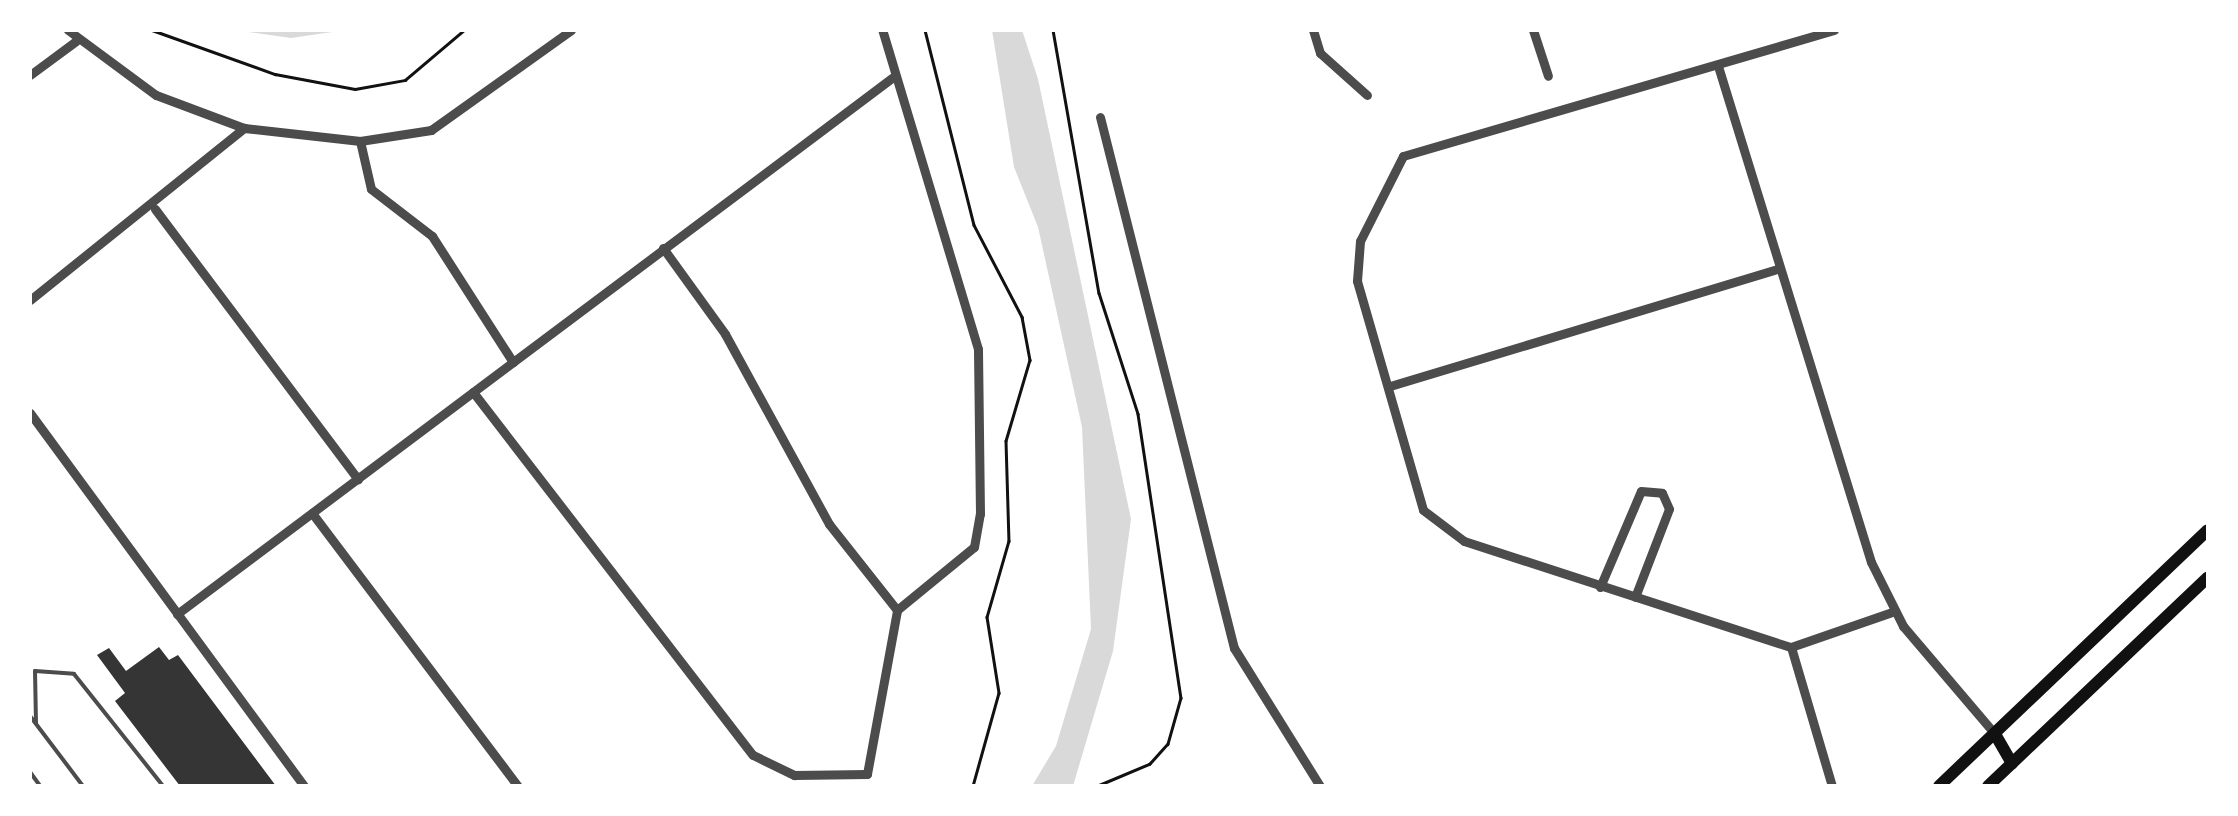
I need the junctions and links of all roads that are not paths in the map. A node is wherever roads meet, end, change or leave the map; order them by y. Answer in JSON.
{"nodes":[{"id":1,"x":68,"y":30,"type":"edge"},
{"id":2,"x":570,"y":30,"type":"edge"},
{"id":3,"x":882,"y":30,"type":"edge"},
{"id":4,"x":1313,"y":30,"type":"edge"},
{"id":5,"x":1533,"y":30,"type":"edge"},
{"id":6,"x":1834,"y":30,"type":"edge"},
{"id":7,"x":76,"y":40,"type":"junction"},
{"id":8,"x":1718,"y":66,"type":"junction"},
{"id":9,"x":30,"y":75,"type":"edge"},
{"id":10,"x":1548,"y":76,"type":"dead end"},
{"id":11,"x":892,"y":78,"type":"junction"},
{"id":12,"x":1367,"y":96,"type":"dead end"},
{"id":13,"x":1100,"y":117,"type":"dead end"},
{"id":14,"x":244,"y":128,"type":"junction"},
{"id":15,"x":360,"y":141,"type":"junction"},
{"id":16,"x":155,"y":209,"type":"junction"},
{"id":17,"x":664,"y":248,"type":"junction"},
{"id":18,"x":1775,"y":270,"type":"junction"},
{"id":19,"x":30,"y":300,"type":"edge"},
{"id":20,"x":513,"y":362,"type":"junction"},
{"id":21,"x":1390,"y":386,"type":"junction"},
{"id":22,"x":473,"y":392,"type":"junction"},
{"id":23,"x":30,"y":413,"type":"edge"},
{"id":24,"x":358,"y":479,"type":"junction"},
{"id":25,"x":312,"y":513,"type":"junction"},
{"id":26,"x":2208,"y":530,"type":"edge"},
{"id":27,"x":2208,"y":577,"type":"edge"},
{"id":28,"x":1600,"y":587,"type":"junction"},
{"id":29,"x":1635,"y":597,"type":"junction"},
{"id":30,"x":898,"y":610,"type":"junction"},
{"id":31,"x":1894,"y":611,"type":"junction"},
{"id":32,"x":178,"y":614,"type":"junction"},
{"id":33,"x":1791,"y":646,"type":"junction"},
{"id":34,"x":30,"y":716,"type":"edge"},
{"id":35,"x":36,"y":723,"type":"junction"},
{"id":36,"x":1995,"y":734,"type":"junction"},
{"id":37,"x":2012,"y":763,"type":"junction"},
{"id":38,"x":30,"y":772,"type":"edge"},
{"id":39,"x":40,"y":786,"type":"edge"},
{"id":40,"x":83,"y":786,"type":"edge"},
{"id":41,"x":163,"y":786,"type":"edge"},
{"id":42,"x":304,"y":786,"type":"edge"},
{"id":43,"x":518,"y":786,"type":"edge"},
{"id":44,"x":1320,"y":786,"type":"edge"},
{"id":45,"x":1832,"y":786,"type":"edge"},
{"id":46,"x":1939,"y":786,"type":"edge"},
{"id":47,"x":1988,"y":786,"type":"edge"}],
"edges":[{"from":1,"to":7,"type":"street"},
{"from":2,"to":15,"type":"street"},
{"from":3,"to":11,"type":"street"},
{"from":4,"to":12,"type":"street"},
{"from":5,"to":10,"type":"street"},
{"from":6,"to":8,"type":"street"},
{"from":7,"to":9,"type":"street"},
{"from":7,"to":14,"type":"street"},
{"from":8,"to":18,"type":"street"},
{"from":8,"to":21,"type":"street"},
{"from":11,"to":17,"type":"street"},
{"from":11,"to":30,"type":"street"},
{"from":13,"to":44,"type":"street"},
{"from":14,"to":15,"type":"street"},
{"from":14,"to":16,"type":"street"},
{"from":15,"to":20,"type":"street"},
{"from":16,"to":19,"type":"street"},
{"from":16,"to":24,"type":"street"},
{"from":17,"to":20,"type":"street"},
{"from":17,"to":30,"type":"street"},
{"from":18,"to":21,"type":"street"},
{"from":18,"to":31,"type":"street"},
{"from":20,"to":22,"type":"street"},
{"from":21,"to":28,"type":"street"},
{"from":22,"to":24,"type":"street"},
{"from":22,"to":30,"type":"street"},
{"from":23,"to":32,"type":"street"},
{"from":24,"to":25,"type":"street"},
{"from":25,"to":32,"type":"street"},
{"from":25,"to":43,"type":"street"},
{"from":26,"to":36,"type":"main road"},
{"from":27,"to":37,"type":"main road"},
{"from":28,"to":29,"type":"street"},
{"from":28,"to":29,"type":"street"},
{"from":29,"to":33,"type":"street"},
{"from":31,"to":33,"type":"street"},
{"from":31,"to":36,"type":"street"},
{"from":32,"to":42,"type":"street"},
{"from":33,"to":45,"type":"street"},
{"from":34,"to":35,"type":"lane"},
{"from":35,"to":40,"type":"lane"},
{"from":35,"to":41,"type":"lane"},
{"from":36,"to":37,"type":"main road"},
{"from":36,"to":46,"type":"main road"},
{"from":37,"to":47,"type":"main road"},
{"from":38,"to":39,"type":"lane"}]}
